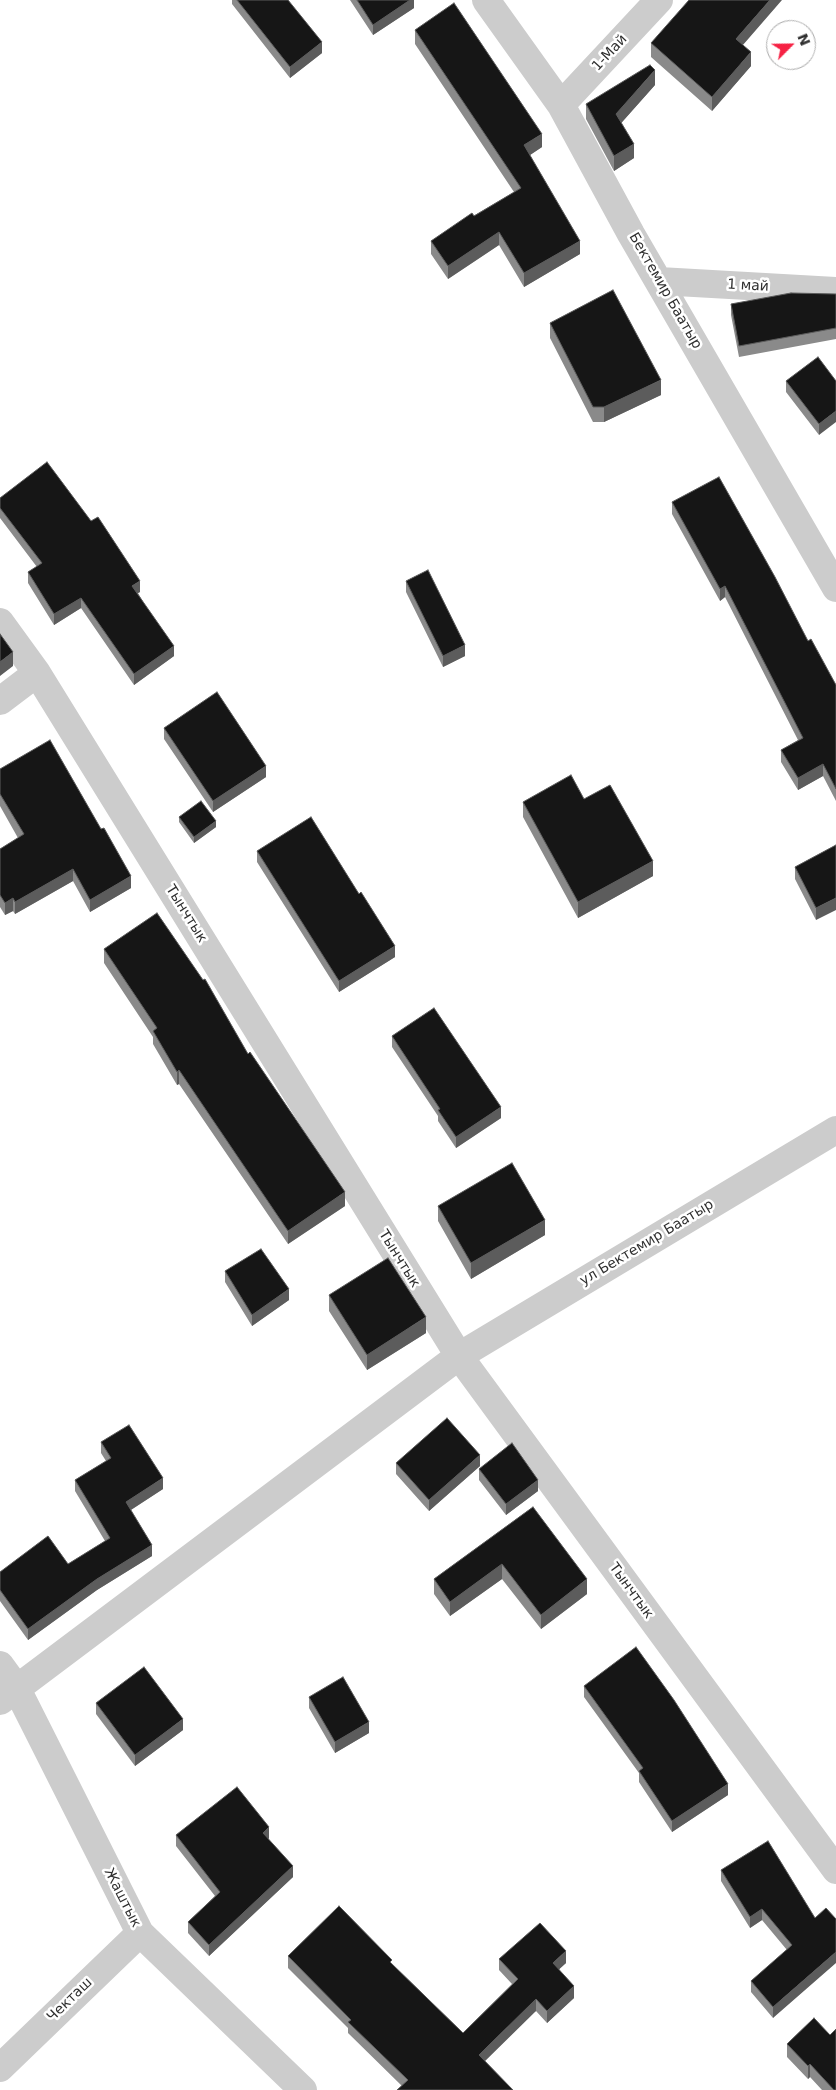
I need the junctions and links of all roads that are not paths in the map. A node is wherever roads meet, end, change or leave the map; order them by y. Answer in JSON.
{"nodes":[{"id":1,"x":486,"y":0,"type":"edge"},
{"id":2,"x":659,"y":0,"type":"edge"},
{"id":3,"x":561,"y":105,"type":"junction"},
{"id":4,"x":659,"y":281,"type":"junction"},
{"id":5,"x":836,"y":291,"type":"edge"},
{"id":6,"x":836,"y":588,"type":"edge"},
{"id":7,"x":0,"y":622,"type":"edge"},
{"id":8,"x":36,"y":673,"type":"junction"},
{"id":9,"x":0,"y":702,"type":"edge"},
{"id":10,"x":836,"y":1130,"type":"edge"},
{"id":11,"x":459,"y":1356,"type":"junction"},
{"id":12,"x":0,"y":1665,"type":"edge"},
{"id":13,"x":8,"y":1694,"type":"edge"},
{"id":14,"x":836,"y":1870,"type":"edge"},
{"id":15,"x":140,"y":1933,"type":"junction"},
{"id":16,"x":0,"y":2068,"type":"edge"},
{"id":17,"x":303,"y":2090,"type":"edge"}],
"edges":[{"from":1,"to":3,"type":"street","name":"Бектемир Баатыр"},
{"from":2,"to":3,"type":"street","name":"1-Май"},
{"from":3,"to":4,"type":"street","name":"Бектемир Баатыр"},
{"from":4,"to":5,"type":"street","name":"1 май"},
{"from":4,"to":6,"type":"street","name":"Бектемир Баатыр"},
{"from":7,"to":8,"type":"street","name":"Тынчтык"},
{"from":8,"to":9,"type":"street"},
{"from":8,"to":11,"type":"street","name":"Тынчтык"},
{"from":10,"to":11,"type":"street","name":"ул Бектемир Баатыр"},
{"from":11,"to":13,"type":"street","name":"ул Бектемир Баатыр"},
{"from":11,"to":14,"type":"street","name":"Тынчтык"},
{"from":12,"to":13,"type":"street","name":"Жаштык"},
{"from":13,"to":15,"type":"street","name":"Жаштык"},
{"from":15,"to":16,"type":"street","name":"Чекташ"},
{"from":15,"to":17,"type":"street","name":"Жаштык"}]}
